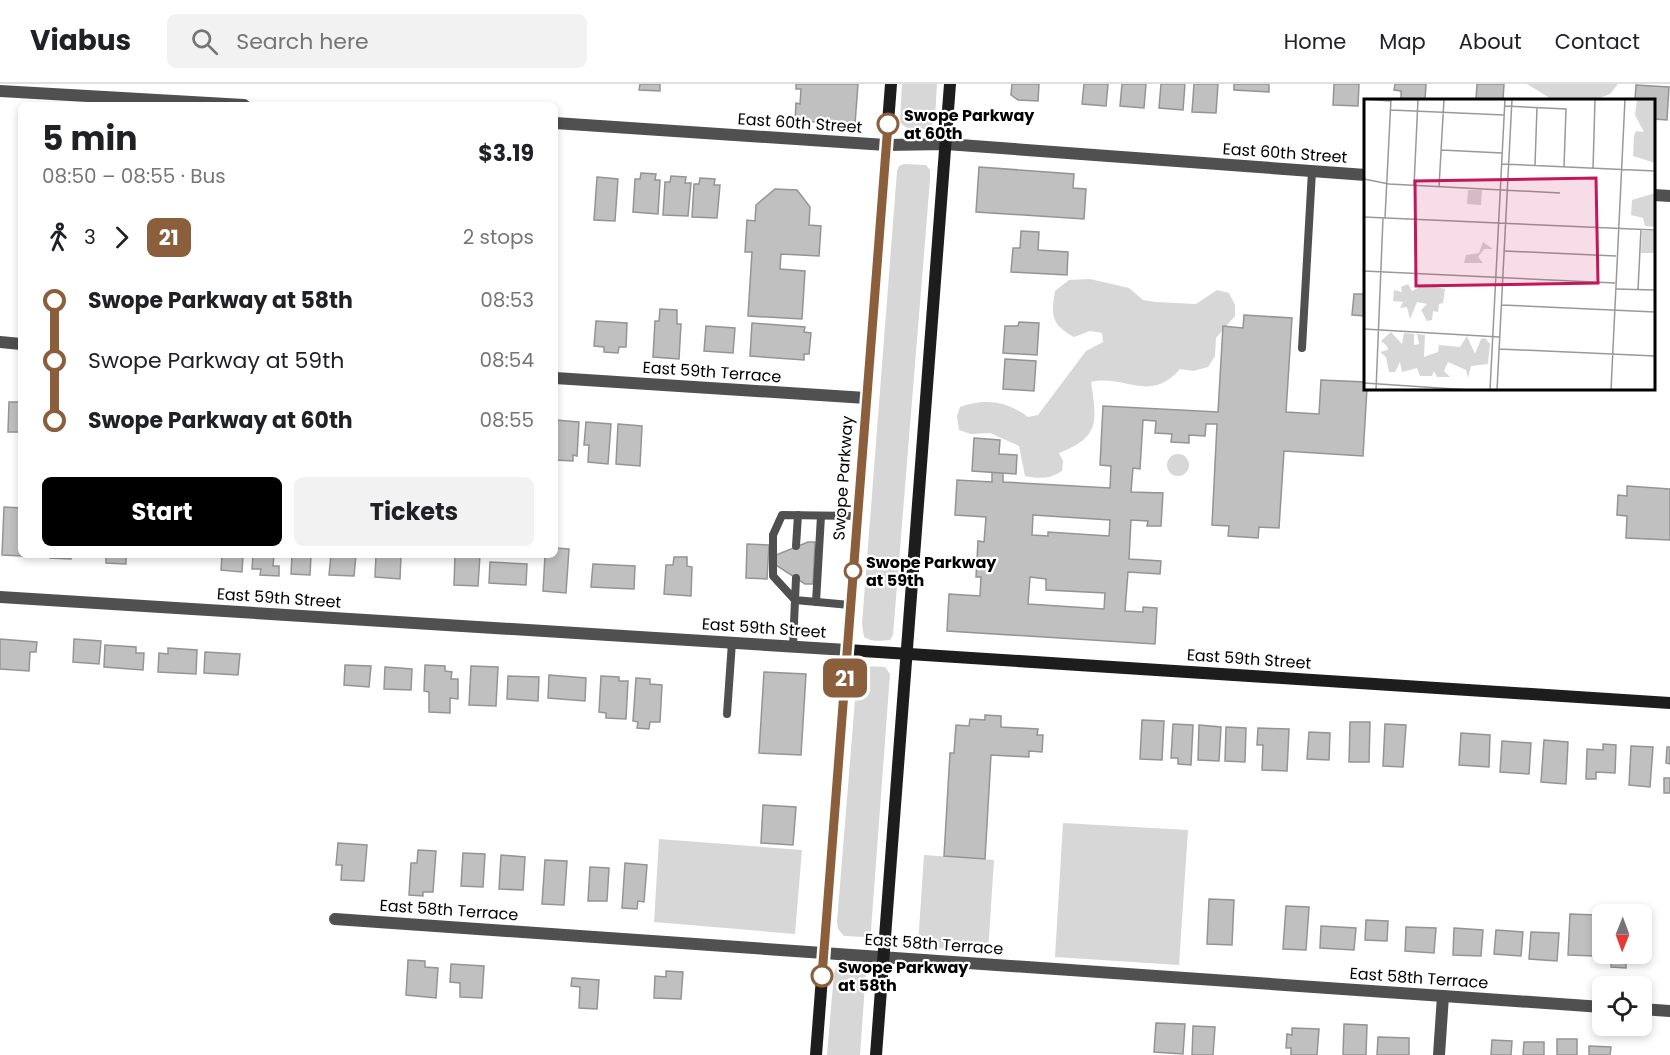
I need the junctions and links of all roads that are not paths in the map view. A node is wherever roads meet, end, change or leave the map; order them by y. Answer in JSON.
{"nodes":[{"id":1,"x":891,"y":84,"type":"edge"},
{"id":2,"x":950,"y":84,"type":"edge"},
{"id":3,"x":0,"y":91,"type":"edge"},
{"id":4,"x":192,"y":102,"type":"edge"},
{"id":5,"x":558,"y":123,"type":"edge"},
{"id":6,"x":946,"y":144,"type":"junction"},
{"id":7,"x":886,"y":145,"type":"junction"},
{"id":8,"x":1312,"y":171,"type":"junction"},
{"id":9,"x":1364,"y":175,"type":"edge"},
{"id":10,"x":1655,"y":195,"type":"edge"},
{"id":11,"x":1670,"y":196,"type":"edge"},
{"id":12,"x":0,"y":342,"type":"edge"},
{"id":13,"x":18,"y":344,"type":"edge"},
{"id":14,"x":1302,"y":348,"type":"dead end"},
{"id":15,"x":558,"y":378,"type":"edge"},
{"id":16,"x":866,"y":398,"type":"junction"},
{"id":17,"x":798,"y":515,"type":"junction"},
{"id":18,"x":821,"y":516,"type":"junction"},
{"id":19,"x":857,"y":516,"type":"junction"},
{"id":20,"x":796,"y":546,"type":"dead end"},
{"id":21,"x":796,"y":578,"type":"dead end"},
{"id":22,"x":0,"y":597,"type":"edge"},
{"id":23,"x":795,"y":600,"type":"junction"},
{"id":24,"x":816,"y":602,"type":"junction"},
{"id":25,"x":850,"y":605,"type":"junction"},
{"id":26,"x":732,"y":642,"type":"junction"},
{"id":27,"x":793,"y":646,"type":"junction"},
{"id":28,"x":847,"y":650,"type":"junction"},
{"id":29,"x":906,"y":653,"type":"junction"},
{"id":30,"x":1670,"y":703,"type":"edge"},
{"id":31,"x":727,"y":714,"type":"dead end"},
{"id":32,"x":335,"y":919,"type":"dead end"},
{"id":33,"x":823,"y":952,"type":"junction"},
{"id":34,"x":884,"y":957,"type":"junction"},
{"id":35,"x":1443,"y":996,"type":"junction"},
{"id":36,"x":1592,"y":1005,"type":"edge"},
{"id":37,"x":1652,"y":1010,"type":"edge"},
{"id":38,"x":1670,"y":1011,"type":"edge"},
{"id":39,"x":816,"y":1055,"type":"edge"},
{"id":40,"x":876,"y":1055,"type":"edge"},
{"id":41,"x":1439,"y":1055,"type":"edge"}],
"edges":[{"from":1,"to":7,"type":"main road","name":"Swope Parkway"},
{"from":2,"to":6,"type":"main road"},
{"from":3,"to":4,"type":"street"},
{"from":5,"to":7,"type":"street","name":"East 60th Street"},
{"from":6,"to":7,"type":"street","name":"East 60th Street"},
{"from":6,"to":8,"type":"street","name":"East 60th Street"},
{"from":6,"to":29,"type":"main road"},
{"from":7,"to":16,"type":"main road","name":"Swope Parkway"},
{"from":8,"to":9,"type":"street","name":"East 60th Street"},
{"from":8,"to":14,"type":"lane"},
{"from":10,"to":11,"type":"street"},
{"from":12,"to":13,"type":"street"},
{"from":15,"to":16,"type":"street","name":"East 59th Terrace"},
{"from":16,"to":19,"type":"main road","name":"Swope Parkway"},
{"from":17,"to":18,"type":"lane"},
{"from":17,"to":20,"type":"lane"},
{"from":17,"to":23,"type":"lane"},
{"from":18,"to":19,"type":"lane"},
{"from":18,"to":24,"type":"lane"},
{"from":19,"to":25,"type":"main road","name":"Swope Parkway"},
{"from":21,"to":23,"type":"lane"},
{"from":22,"to":26,"type":"street","name":"East 59th Street"},
{"from":23,"to":24,"type":"lane"},
{"from":23,"to":27,"type":"lane"},
{"from":24,"to":25,"type":"lane"},
{"from":25,"to":28,"type":"main road","name":"Swope Parkway"},
{"from":26,"to":27,"type":"street","name":"East 59th Street"},
{"from":26,"to":31,"type":"lane"},
{"from":27,"to":28,"type":"street","name":"East 59th Street"},
{"from":28,"to":29,"type":"main road","name":"East 59th Street"},
{"from":28,"to":33,"type":"main road","name":"Swope Parkway"},
{"from":29,"to":30,"type":"main road","name":"East 59th Street"},
{"from":29,"to":34,"type":"main road"},
{"from":32,"to":33,"type":"street","name":"East 58th Terrace"},
{"from":33,"to":34,"type":"street","name":"East 58th Terrace"},
{"from":33,"to":39,"type":"main road","name":"Swope Parkway"},
{"from":34,"to":35,"type":"street","name":"East 58th Terrace"},
{"from":34,"to":40,"type":"main road"},
{"from":35,"to":36,"type":"street","name":"East 58th Terrace"},
{"from":35,"to":41,"type":"street"},
{"from":37,"to":38,"type":"street"}]}
